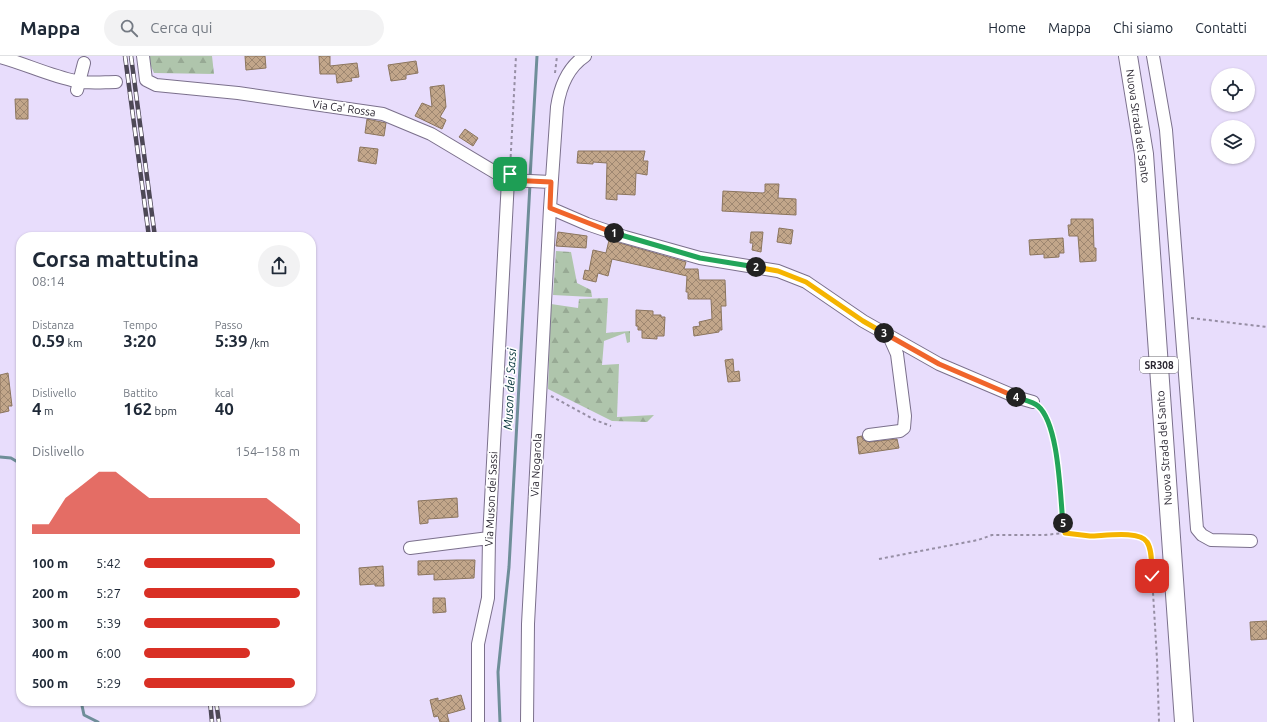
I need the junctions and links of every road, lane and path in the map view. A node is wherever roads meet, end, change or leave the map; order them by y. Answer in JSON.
{"nodes":[{"id":1,"x":143,"y":56,"type":"edge"},
{"id":2,"x":516,"y":56,"type":"edge"},
{"id":3,"x":557,"y":56,"type":"edge"},
{"id":4,"x":585,"y":56,"type":"edge"},
{"id":5,"x":1128,"y":56,"type":"edge"},
{"id":6,"x":1153,"y":56,"type":"edge"},
{"id":7,"x":0,"y":57,"type":"edge"},
{"id":8,"x":84,"y":63,"type":"dead end"},
{"id":9,"x":555,"y":75,"type":"dead end"},
{"id":10,"x":116,"y":82,"type":"dead end"},
{"id":11,"x":78,"y":86,"type":"junction"},
{"id":12,"x":511,"y":180,"type":"junction"},
{"id":13,"x":549,"y":182,"type":"junction"},
{"id":14,"x":550,"y":208,"type":"junction"},
{"id":15,"x":1180,"y":317,"type":"junction"},
{"id":16,"x":1267,"y":327,"type":"edge"},
{"id":17,"x":889,"y":336,"type":"junction"},
{"id":18,"x":540,"y":393,"type":"junction"},
{"id":19,"x":1033,"y":402,"type":"joint"},
{"id":20,"x":611,"y":426,"type":"dead end"},
{"id":21,"x":869,"y":435,"type":"dead end"},
{"id":22,"x":1065,"y":533,"type":"junction"},
{"id":23,"x":489,"y":538,"type":"junction"},
{"id":24,"x":1251,"y":541,"type":"dead end"},
{"id":25,"x":410,"y":548,"type":"dead end"},
{"id":26,"x":879,"y":559,"type":"dead end"},
{"id":27,"x":478,"y":722,"type":"edge"},
{"id":28,"x":527,"y":722,"type":"edge"},
{"id":29,"x":1159,"y":722,"type":"edge"},
{"id":30,"x":1184,"y":722,"type":"edge"}],
"edges":[{"from":1,"to":12,"type":"street","name":"Via Ca' Rossa"},
{"from":2,"to":12,"type":"path"},
{"from":3,"to":9,"type":"path"},
{"from":4,"to":13,"type":"street"},
{"from":5,"to":30,"type":"highway","name":"Nuova Strada del Santo","number":"SR308"},
{"from":6,"to":15,"type":"street"},
{"from":7,"to":11,"type":"street"},
{"from":8,"to":11,"type":"street"},
{"from":10,"to":11,"type":"street"},
{"from":12,"to":13,"type":"street","name":"Via Ca' Rossa"},
{"from":12,"to":23,"type":"street","name":"Via Muson dei Sassi"},
{"from":13,"to":14,"type":"street"},
{"from":14,"to":17,"type":"street"},
{"from":14,"to":18,"type":"street","name":"Via Nogarola"},
{"from":15,"to":16,"type":"path"},
{"from":15,"to":24,"type":"street"},
{"from":17,"to":19,"type":"street"},
{"from":17,"to":21,"type":"street"},
{"from":18,"to":20,"type":"path"},
{"from":18,"to":28,"type":"street","name":"Via Nogarola"},
{"from":19,"to":22,"type":"path"},
{"from":22,"to":26,"type":"path"},
{"from":22,"to":29,"type":"path"},
{"from":23,"to":25,"type":"street"},
{"from":23,"to":27,"type":"street","name":"Via Muson dei Sassi"}]}
